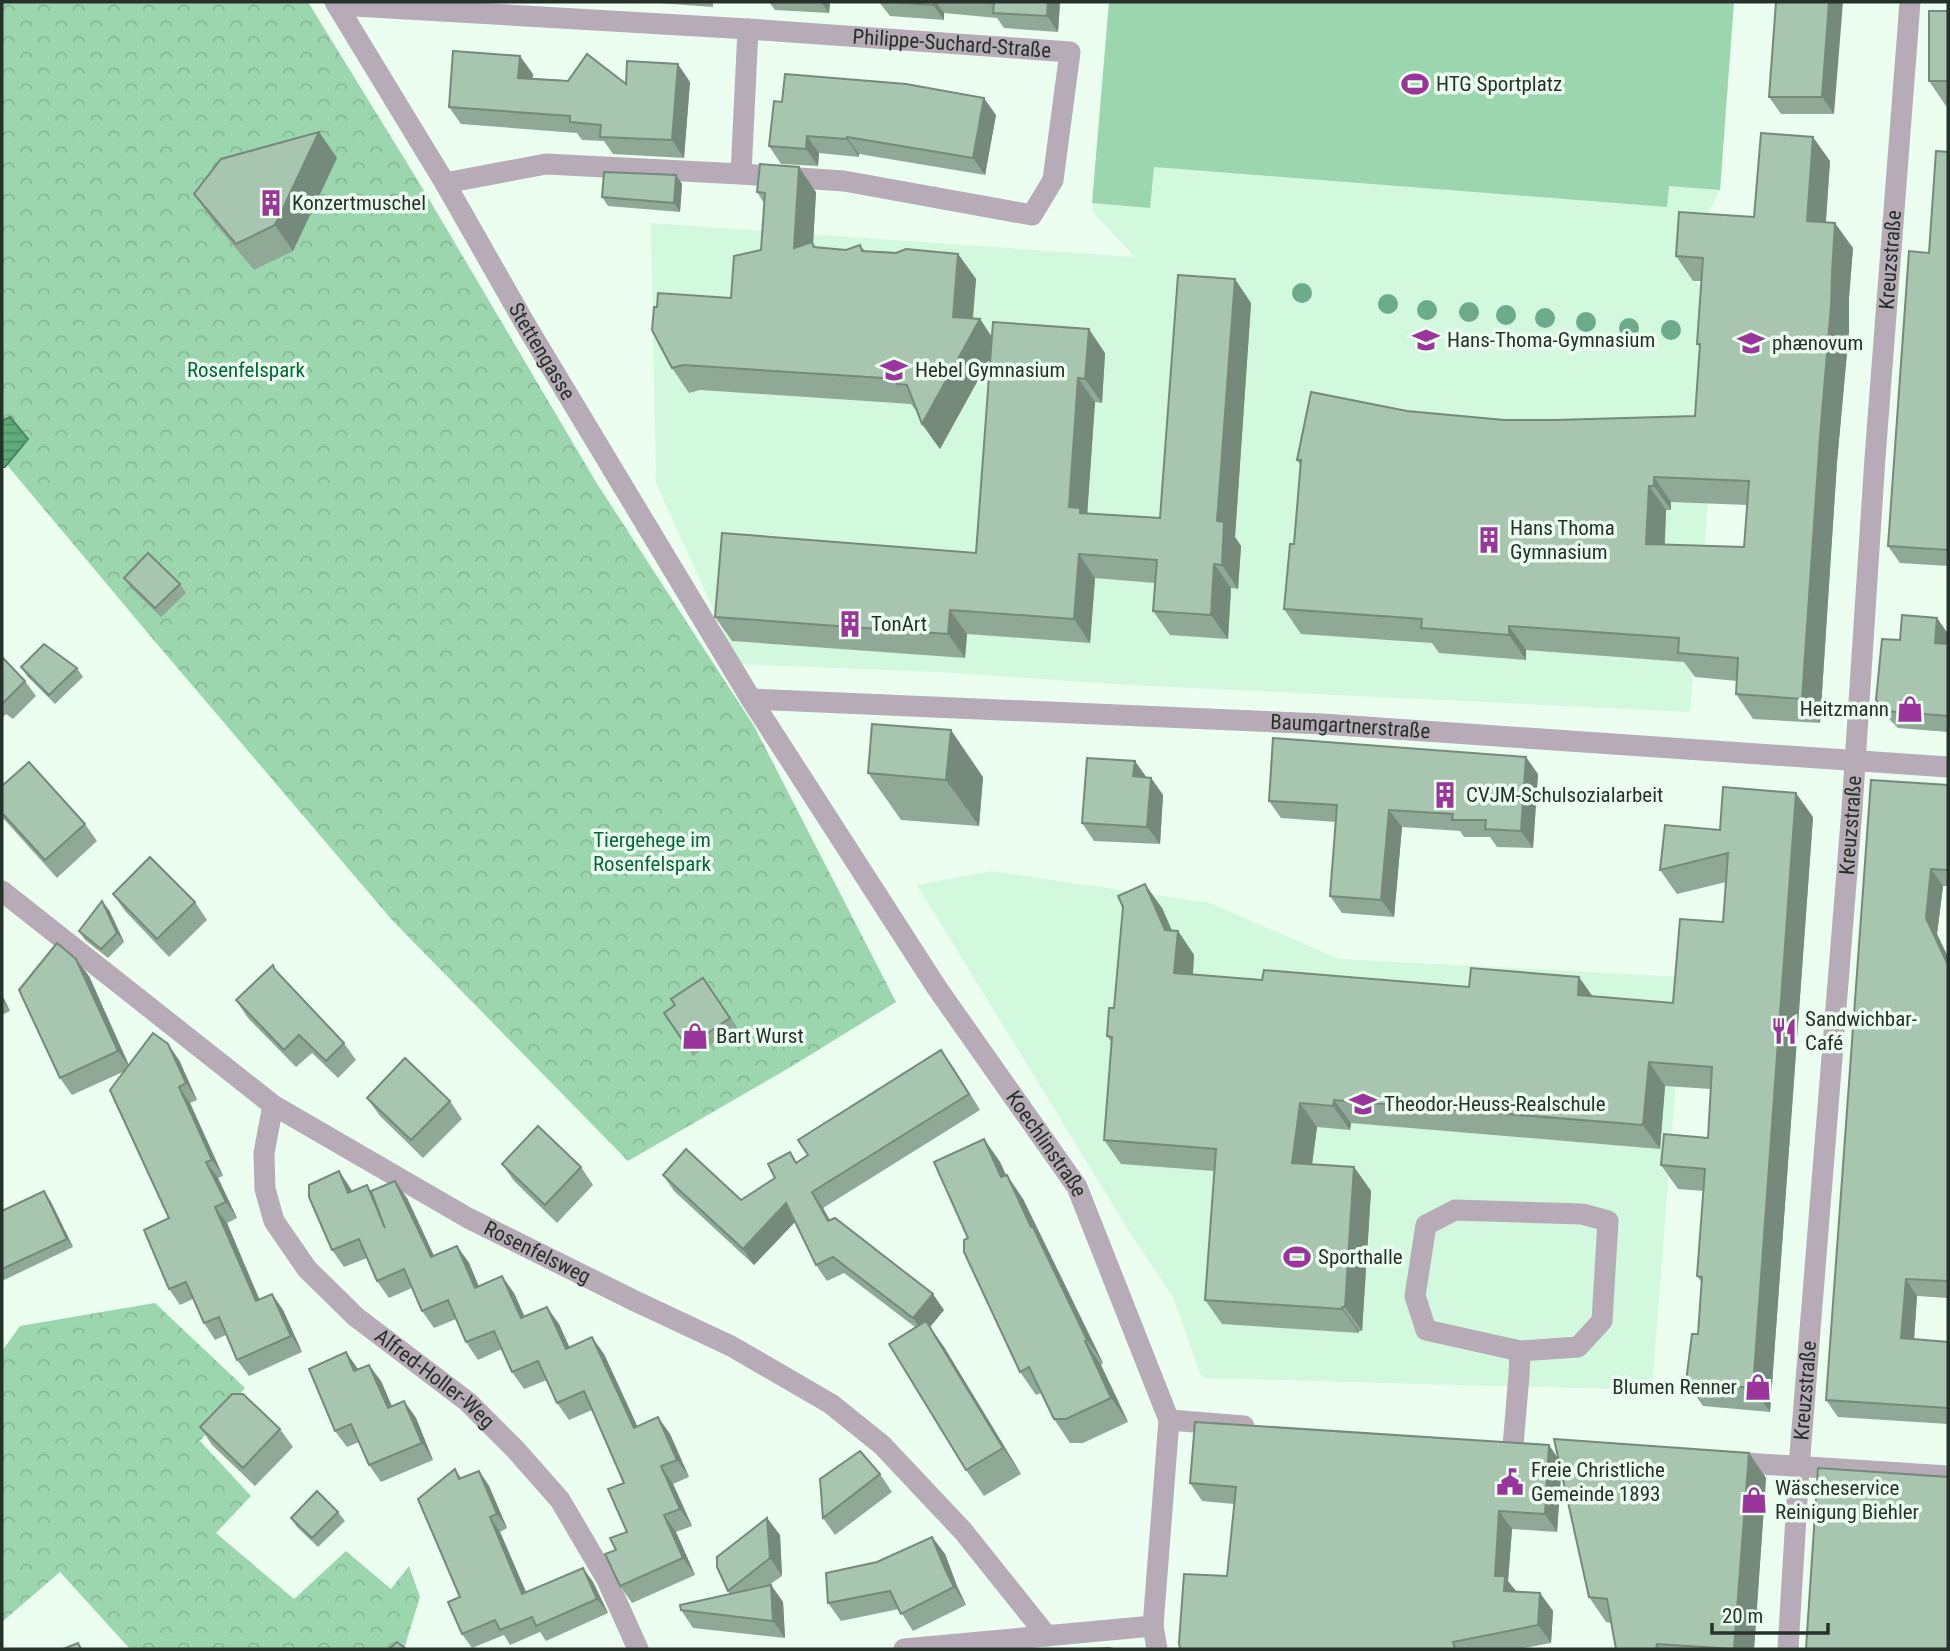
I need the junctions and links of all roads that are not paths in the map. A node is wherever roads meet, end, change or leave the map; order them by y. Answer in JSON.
{"nodes":[{"id":1,"x":1910,"y":2,"type":"edge"},
{"id":2,"x":336,"y":4,"type":"edge"},
{"id":3,"x":748,"y":29,"type":"junction"},
{"id":4,"x":741,"y":174,"type":"junction"},
{"id":5,"x":445,"y":183,"type":"junction"},
{"id":6,"x":751,"y":699,"type":"junction"},
{"id":7,"x":1855,"y":761,"type":"junction"},
{"id":8,"x":1948,"y":767,"type":"edge"},
{"id":9,"x":2,"y":891,"type":"edge"},
{"id":10,"x":273,"y":1105,"type":"junction"},
{"id":11,"x":1520,"y":1351,"type":"junction"},
{"id":12,"x":1169,"y":1420,"type":"junction"},
{"id":13,"x":1266,"y":1427,"type":"edge"},
{"id":14,"x":1513,"y":1446,"type":"edge"},
{"id":15,"x":1704,"y":1460,"type":"edge"},
{"id":16,"x":1799,"y":1467,"type":"junction"},
{"id":17,"x":1948,"y":1476,"type":"edge"},
{"id":18,"x":1153,"y":1626,"type":"junction"},
{"id":19,"x":1047,"y":1636,"type":"junction"},
{"id":20,"x":638,"y":1649,"type":"edge"},
{"id":21,"x":904,"y":1649,"type":"edge"},
{"id":22,"x":1157,"y":1649,"type":"edge"},
{"id":23,"x":1788,"y":1649,"type":"edge"}],
"edges":[{"from":1,"to":7,"type":"street","name":"Kreuzstraße"},
{"from":2,"to":3,"type":"street","name":"Philippe-Suchard-Straße"},
{"from":2,"to":5,"type":"street","name":"Stettengasse"},
{"from":3,"to":4,"type":"street"},
{"from":3,"to":4,"type":"street","name":"Philippe-Suchard-Straße"},
{"from":4,"to":5,"type":"street","name":"Philippe-Suchard-Straße"},
{"from":5,"to":6,"type":"street","name":"Stettengasse"},
{"from":6,"to":7,"type":"street","name":"Baumgartnerstraße"},
{"from":6,"to":12,"type":"street","name":"Koechlinstraße"},
{"from":7,"to":8,"type":"street","name":"Baumgartnerstraße"},
{"from":7,"to":16,"type":"street","name":"Kreuzstraße"},
{"from":9,"to":10,"type":"street","name":"Rosenfelsweg"},
{"from":10,"to":19,"type":"street","name":"Rosenfelsweg"},
{"from":10,"to":20,"type":"street","name":"Alfred-Holler-Weg"},
{"from":11,"to":11,"type":"street"},
{"from":11,"to":14,"type":"street"},
{"from":12,"to":13,"type":"street"},
{"from":12,"to":18,"type":"street","name":"Koechlinstraße"},
{"from":15,"to":16,"type":"street"},
{"from":16,"to":17,"type":"street"},
{"from":16,"to":23,"type":"street","name":"Kreuzstraße"},
{"from":18,"to":19,"type":"street"},
{"from":18,"to":22,"type":"street","name":"Koechlinstraße"},
{"from":19,"to":21,"type":"street"}]}
